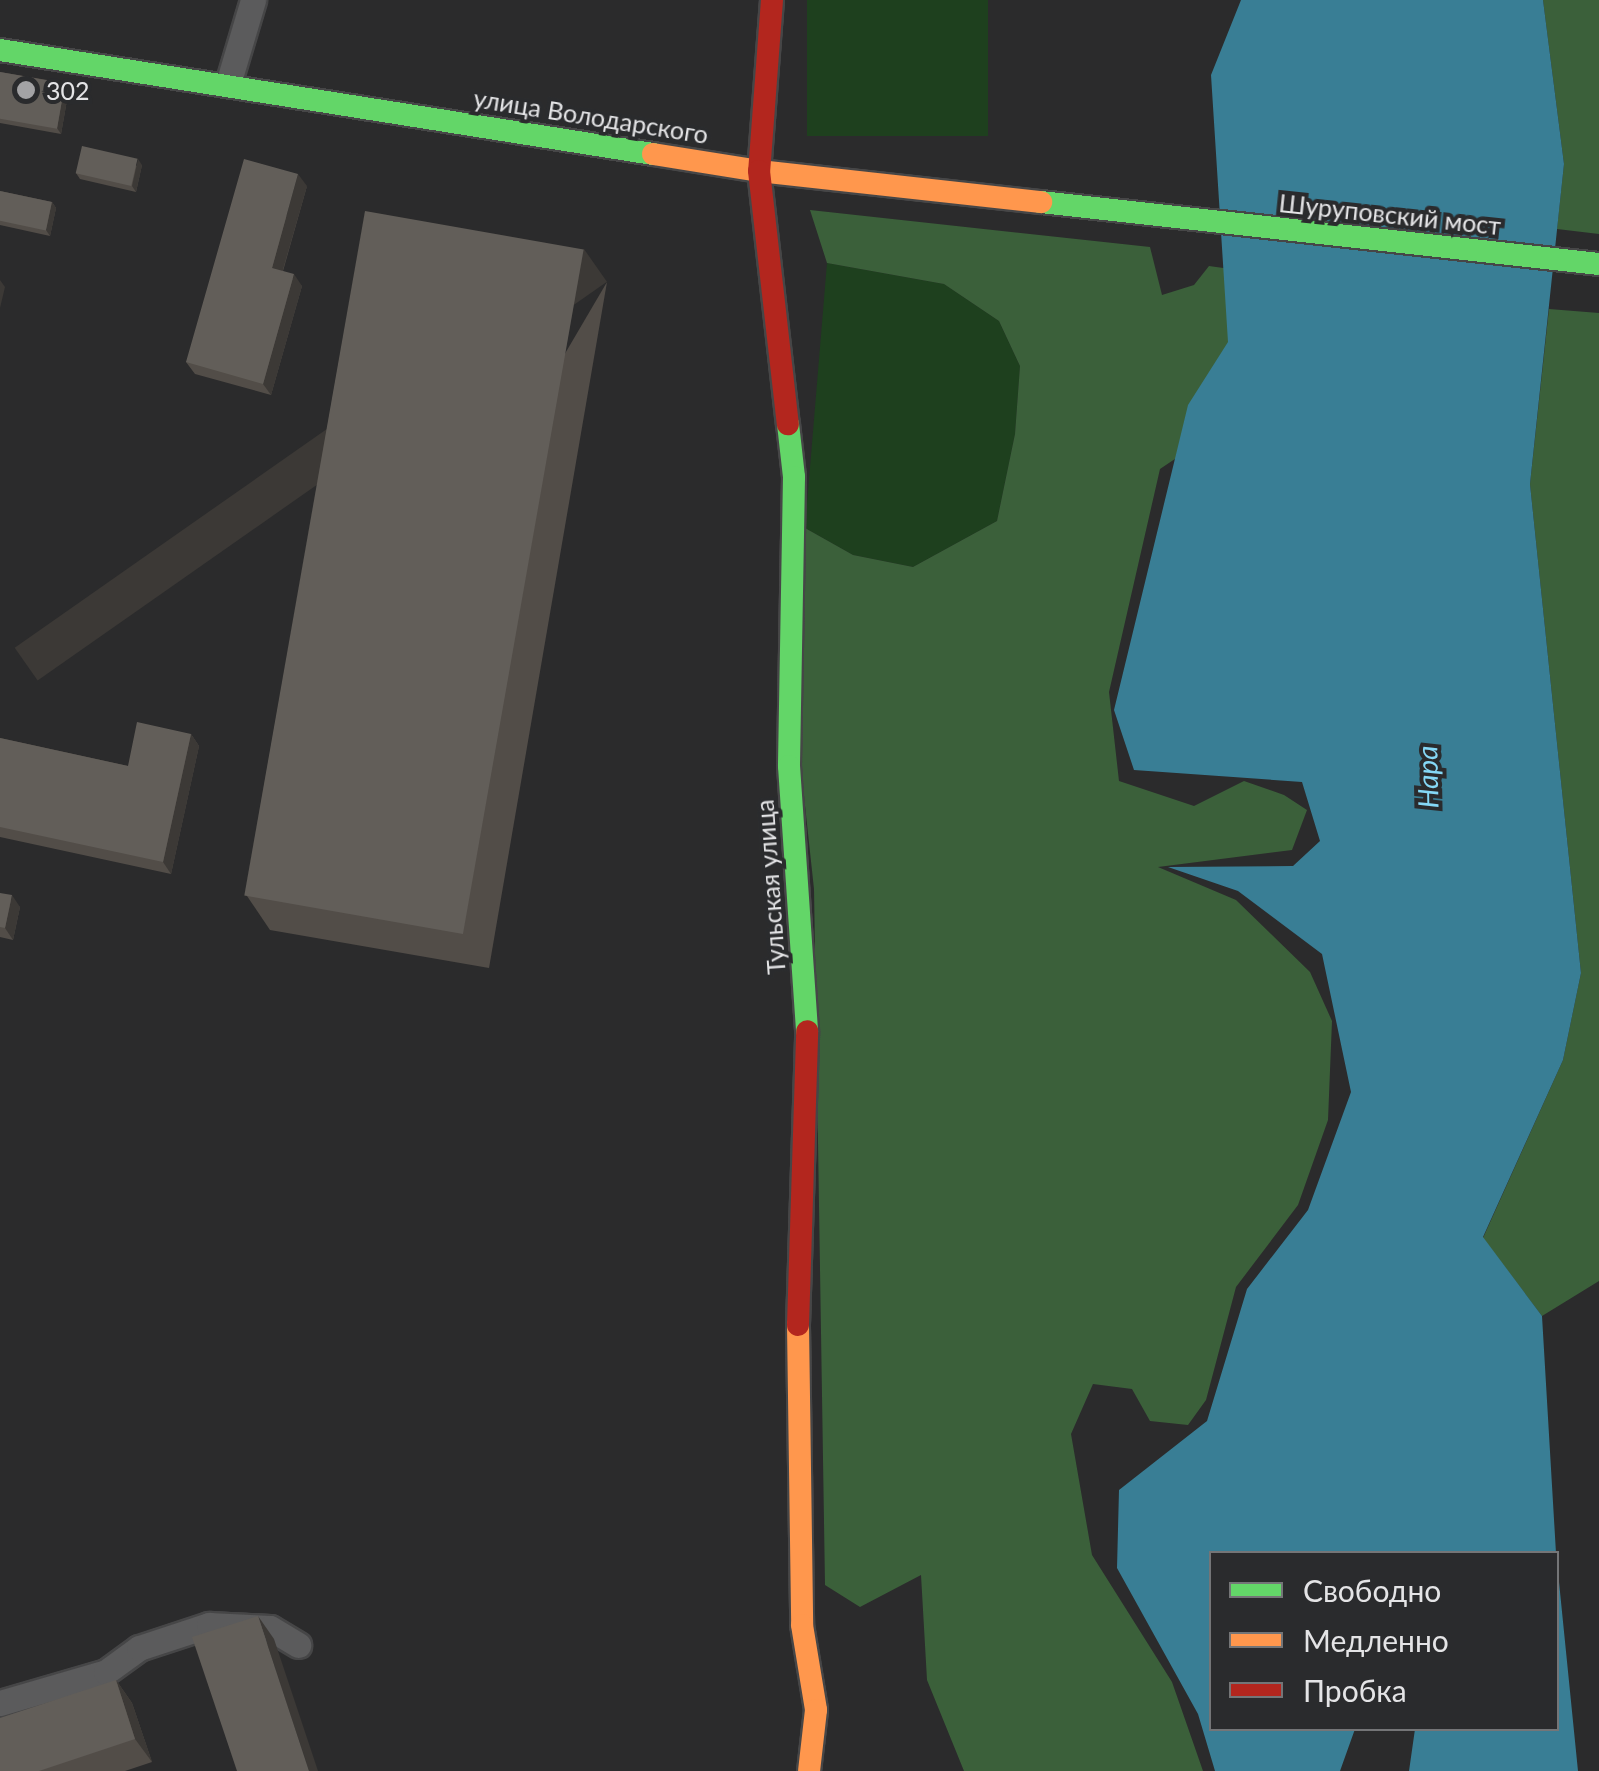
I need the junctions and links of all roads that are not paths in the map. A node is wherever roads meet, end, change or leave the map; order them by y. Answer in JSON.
{"nodes":[{"id":1,"x":254,"y":0,"type":"edge"},
{"id":2,"x":772,"y":0,"type":"edge"},
{"id":3,"x":0,"y":50,"type":"edge"},
{"id":4,"x":228,"y":84,"type":"junction"},
{"id":5,"x":759,"y":171,"type":"junction"},
{"id":6,"x":1174,"y":218,"type":"joint"},
{"id":7,"x":1599,"y":264,"type":"edge"},
{"id":8,"x":298,"y":1645,"type":"dead end"},
{"id":9,"x":0,"y":1703,"type":"edge"},
{"id":10,"x":809,"y":1771,"type":"edge"}],
"edges":[{"from":1,"to":4,"type":"street"},
{"from":2,"to":5,"type":"street","name":"Тульская улица"},
{"from":3,"to":4,"type":"street","name":"улица Володарского"},
{"from":4,"to":5,"type":"street","name":"улица Володарского"},
{"from":5,"to":6,"type":"street","name":"улица Володарского"},
{"from":5,"to":10,"type":"street","name":"Тульская улица"},
{"from":6,"to":7,"type":"street","name":"Шуруповский мост"},
{"from":8,"to":9,"type":"street"}]}
